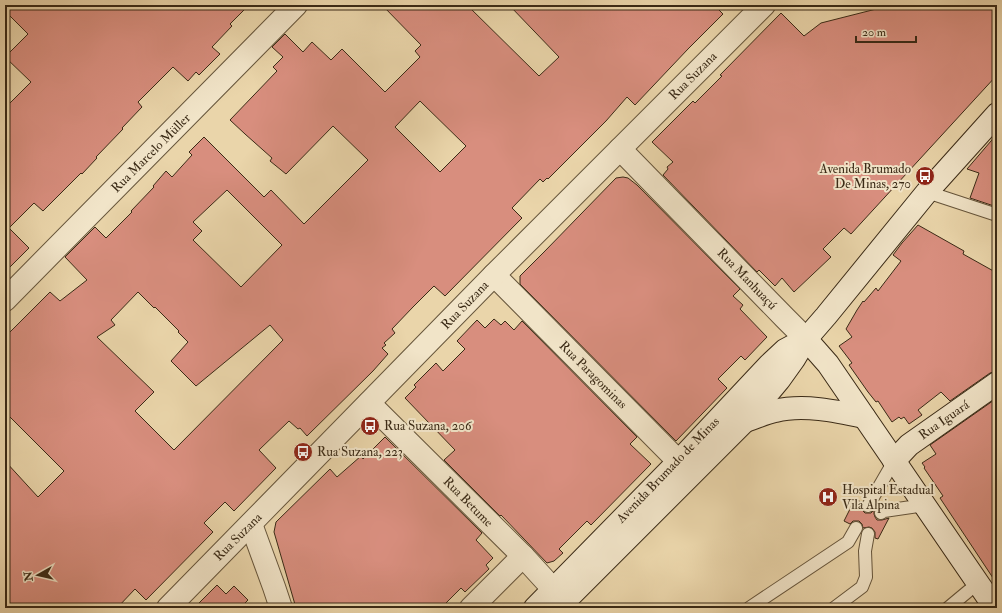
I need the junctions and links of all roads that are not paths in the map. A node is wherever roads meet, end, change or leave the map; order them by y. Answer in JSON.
{"nodes":[{"id":1,"x":764,"y":5,"type":"edge"},
{"id":2,"x":284,"y":9,"type":"edge"},
{"id":3,"x":997,"y":114,"type":"edge"},
{"id":4,"x":620,"y":149,"type":"junction"},
{"id":5,"x":927,"y":192,"type":"junction"},
{"id":6,"x":997,"y":215,"type":"edge"},
{"id":7,"x":494,"y":275,"type":"junction"},
{"id":8,"x":5,"y":300,"type":"edge"},
{"id":9,"x":806,"y":339,"type":"junction"},
{"id":10,"x":997,"y":383,"type":"edge"},
{"id":11,"x":369,"y":404,"type":"junction"},
{"id":12,"x":864,"y":417,"type":"junction"},
{"id":13,"x":744,"y":422,"type":"junction"},
{"id":14,"x":894,"y":461,"type":"junction"},
{"id":15,"x":685,"y":467,"type":"junction"},
{"id":16,"x":925,"y":505,"type":"junction"},
{"id":17,"x":868,"y":506,"type":"dead end"},
{"id":18,"x":881,"y":513,"type":"dead end"},
{"id":19,"x":251,"y":524,"type":"junction"},
{"id":20,"x":856,"y":528,"type":"dead end"},
{"id":21,"x":868,"y":534,"type":"dead end"},
{"id":22,"x":848,"y":542,"type":"junction"},
{"id":23,"x":865,"y":551,"type":"junction"},
{"id":24,"x":522,"y":556,"type":"junction"},
{"id":25,"x":978,"y":583,"type":"junction"},
{"id":26,"x":559,"y":600,"type":"edge"},
{"id":27,"x":168,"y":608,"type":"edge"},
{"id":28,"x":281,"y":608,"type":"edge"},
{"id":29,"x":471,"y":608,"type":"edge"},
{"id":30,"x":535,"y":608,"type":"edge"},
{"id":31,"x":749,"y":608,"type":"edge"},
{"id":32,"x":834,"y":608,"type":"edge"},
{"id":33,"x":948,"y":608,"type":"edge"},
{"id":34,"x":995,"y":608,"type":"edge"}],
"edges":[{"from":1,"to":4,"type":"street","name":"Rua Suzana"},
{"from":2,"to":8,"type":"street","name":"Rua Marcelo Müller"},
{"from":3,"to":5,"type":"street","name":"Avenida Brumado de Minas"},
{"from":4,"to":7,"type":"street","name":"Rua Suzana"},
{"from":4,"to":9,"type":"street","name":"Rua Manhuaçú"},
{"from":5,"to":6,"type":"lane"},
{"from":5,"to":9,"type":"street","name":"Avenida Brumado de Minas"},
{"from":7,"to":11,"type":"street","name":"Rua Suzana"},
{"from":7,"to":15,"type":"street","name":"Rua Paragominas"},
{"from":9,"to":12,"type":"street","name":"Rua Manhuaçú"},
{"from":9,"to":13,"type":"street","name":"Avenida Brumado de Minas"},
{"from":9,"to":15,"type":"street","name":"Avenida Brumado de Minas"},
{"from":10,"to":14,"type":"street","name":"Rua Iguará"},
{"from":11,"to":19,"type":"street","name":"Rua Suzana"},
{"from":11,"to":24,"type":"street","name":"Rua Betume"},
{"from":12,"to":13,"type":"street"},
{"from":12,"to":14,"type":"street","name":"Rua Manhuaçú"},
{"from":13,"to":15,"type":"street","name":"Avenida Brumado de Minas"},
{"from":14,"to":16,"type":"street","name":"Rua Manhuaçú"},
{"from":14,"to":17,"type":"lane"},
{"from":15,"to":26,"type":"street","name":"Avenida Brumado de Minas"},
{"from":16,"to":18,"type":"lane"},
{"from":16,"to":25,"type":"street","name":"Rua Manhuaçú"},
{"from":19,"to":27,"type":"street","name":"Rua Suzana"},
{"from":19,"to":28,"type":"street"},
{"from":20,"to":22,"type":"lane"},
{"from":21,"to":23,"type":"lane"},
{"from":22,"to":23,"type":"lane"},
{"from":22,"to":31,"type":"lane"},
{"from":23,"to":32,"type":"lane"},
{"from":24,"to":26,"type":"street","name":"Rua Betume"},
{"from":24,"to":29,"type":"street"},
{"from":25,"to":33,"type":"lane"},
{"from":25,"to":34,"type":"street","name":"Rua Manhuaçú"},
{"from":26,"to":30,"type":"street","name":"Avenida Brumado de Minas"}]}
